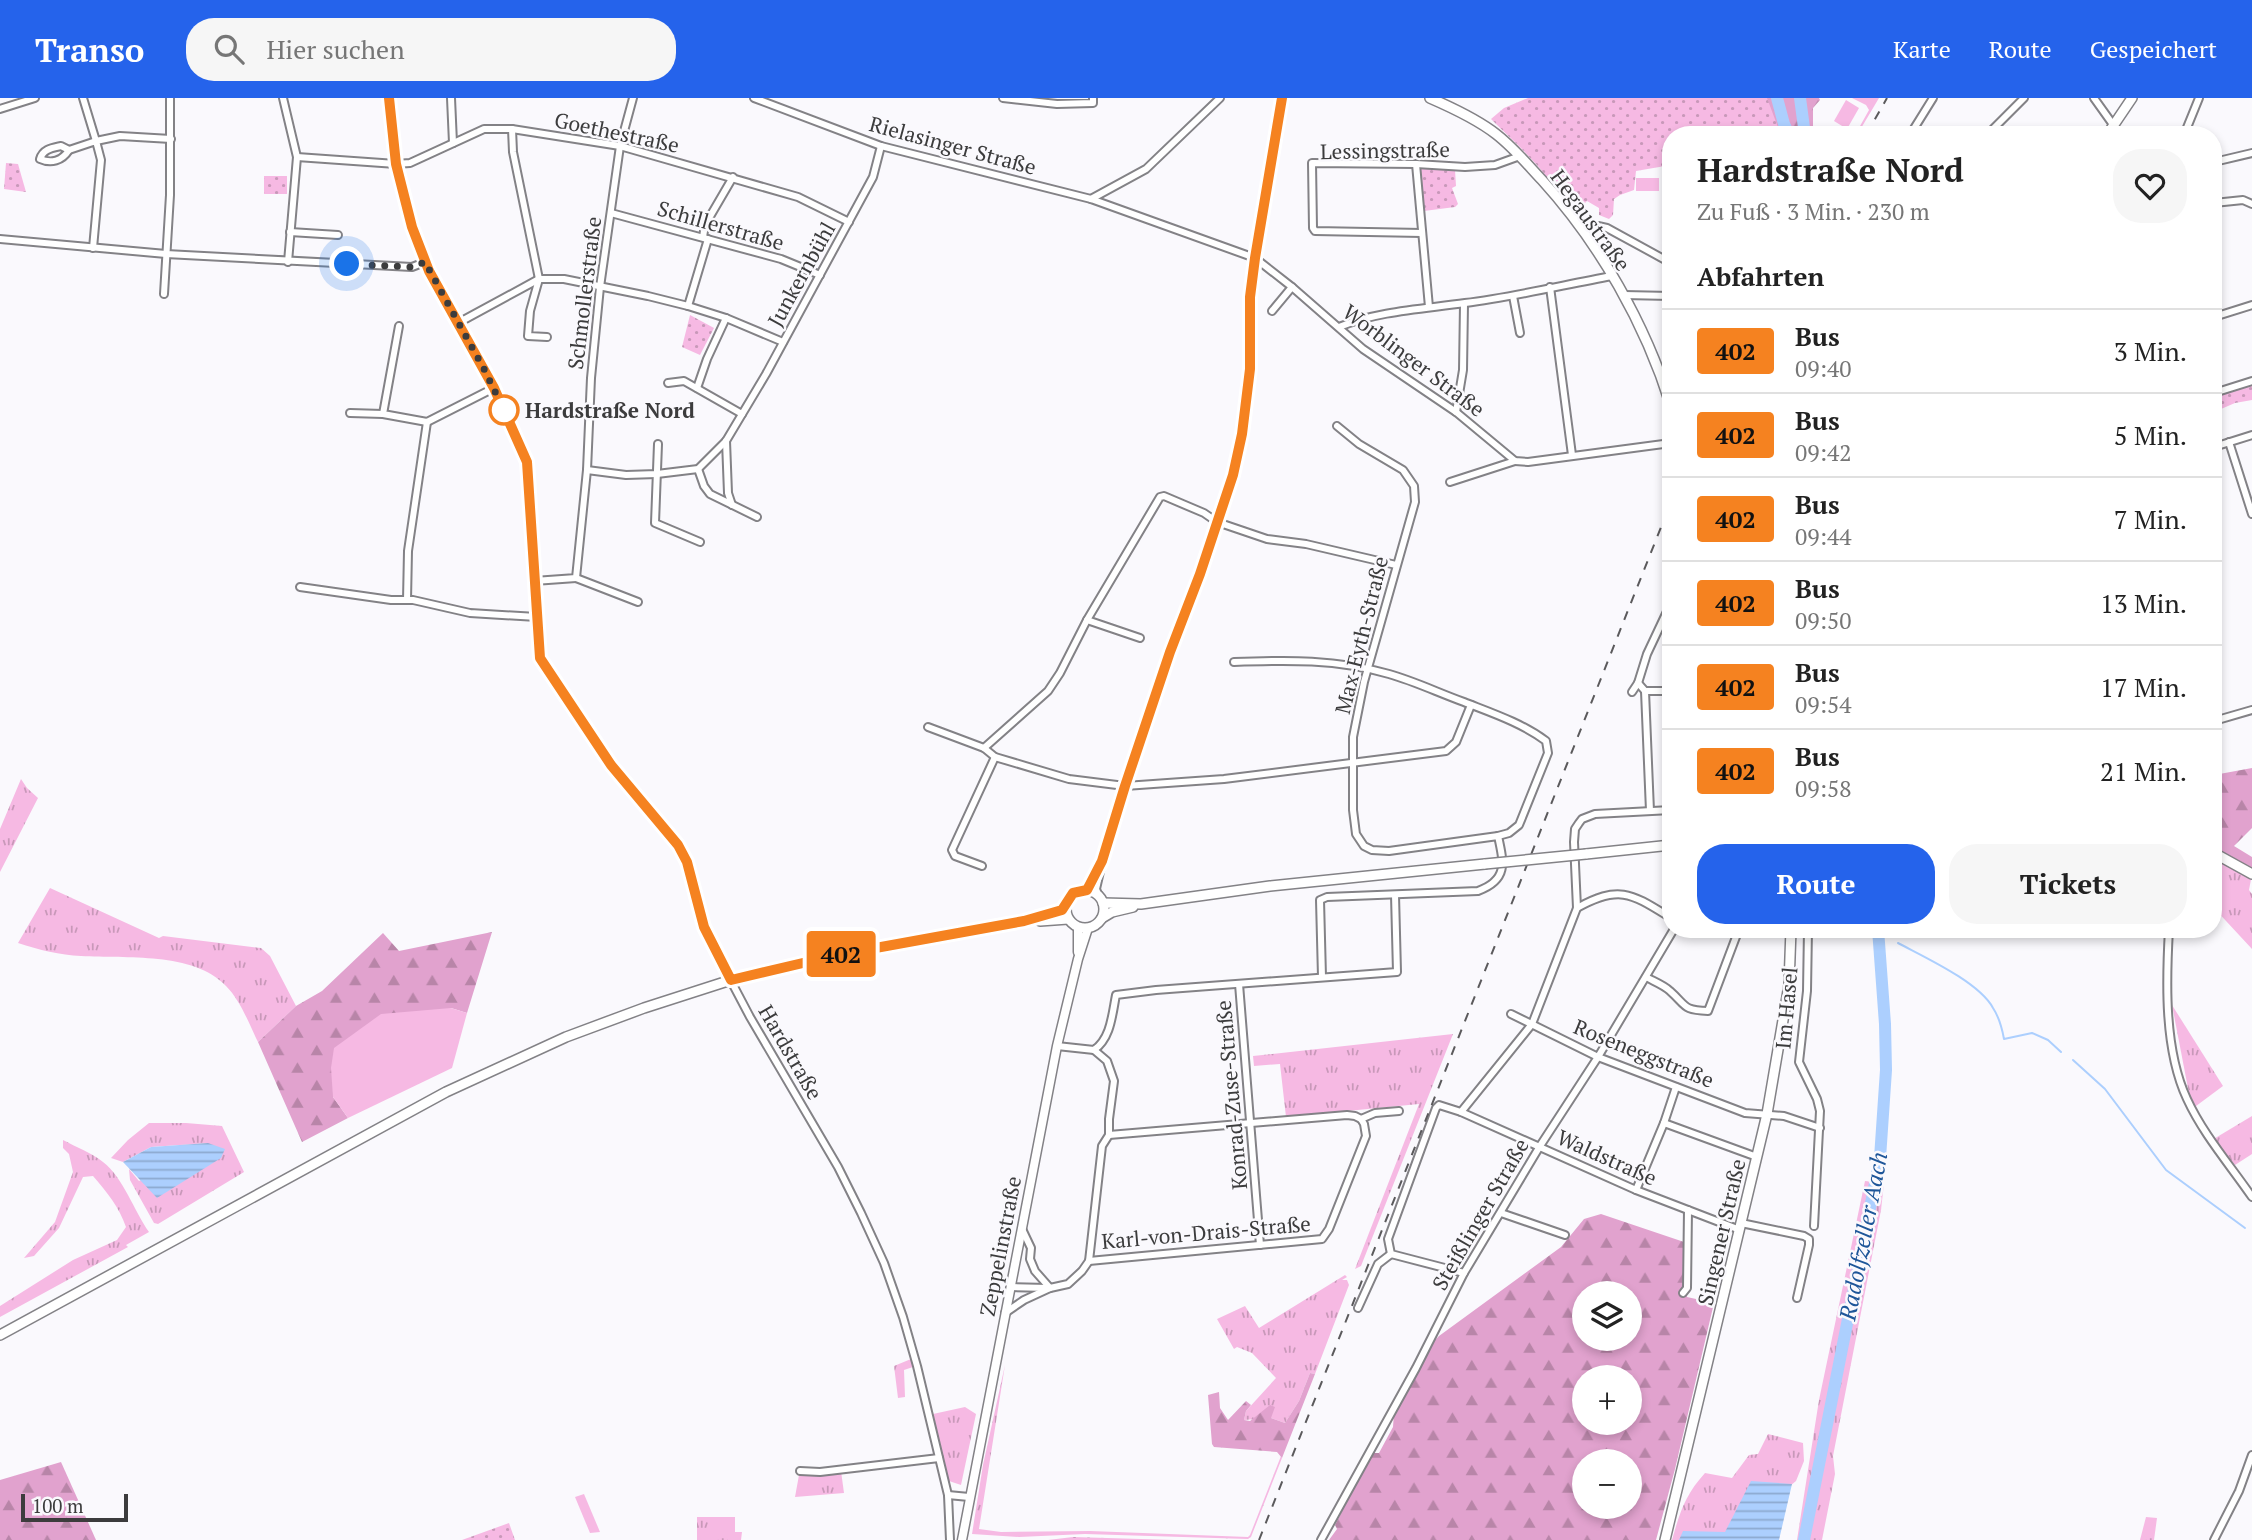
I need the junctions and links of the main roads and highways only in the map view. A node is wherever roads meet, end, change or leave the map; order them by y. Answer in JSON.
{"nodes":[{"id":1,"x":1430,"y":98,"type":"edge"},
{"id":2,"x":2132,"y":98,"type":"edge"},
{"id":3,"x":2114,"y":126,"type":"edge"},
{"id":4,"x":1662,"y":383,"type":"edge"},
{"id":5,"x":1662,"y":846,"type":"edge"},
{"id":6,"x":2222,"y":857,"type":"edge"},
{"id":7,"x":2252,"y":874,"type":"edge"},
{"id":8,"x":1103,"y":903,"type":"junction"},
{"id":9,"x":1141,"y":904,"type":"junction"},
{"id":10,"x":1065,"y":906,"type":"junction"},
{"id":11,"x":1102,"y":918,"type":"junction"},
{"id":12,"x":1068,"y":919,"type":"junction"},
{"id":13,"x":1024,"y":921,"type":"junction"},
{"id":14,"x":1791,"y":938,"type":"edge"},
{"id":15,"x":0,"y":1335,"type":"edge"},
{"id":16,"x":1665,"y":1540,"type":"edge"}],
"edges":[{"from":1,"to":4,"type":"main road","name":"Hegaustraße"},
{"from":2,"to":3,"type":"main road"},
{"from":5,"to":9,"type":"main road","bridge":true},
{"from":6,"to":7,"type":"main road"},
{"from":8,"to":9,"type":"main road"},
{"from":8,"to":10,"type":"main road"},
{"from":8,"to":11,"type":"main road"},
{"from":9,"to":11,"type":"main road"},
{"from":10,"to":12,"type":"main road"},
{"from":10,"to":13,"type":"main road"},
{"from":11,"to":12,"type":"main road"},
{"from":12,"to":13,"type":"main road"},
{"from":13,"to":15,"type":"main road"},
{"from":14,"to":16,"type":"main road","name":"Singener Straße"}]}
